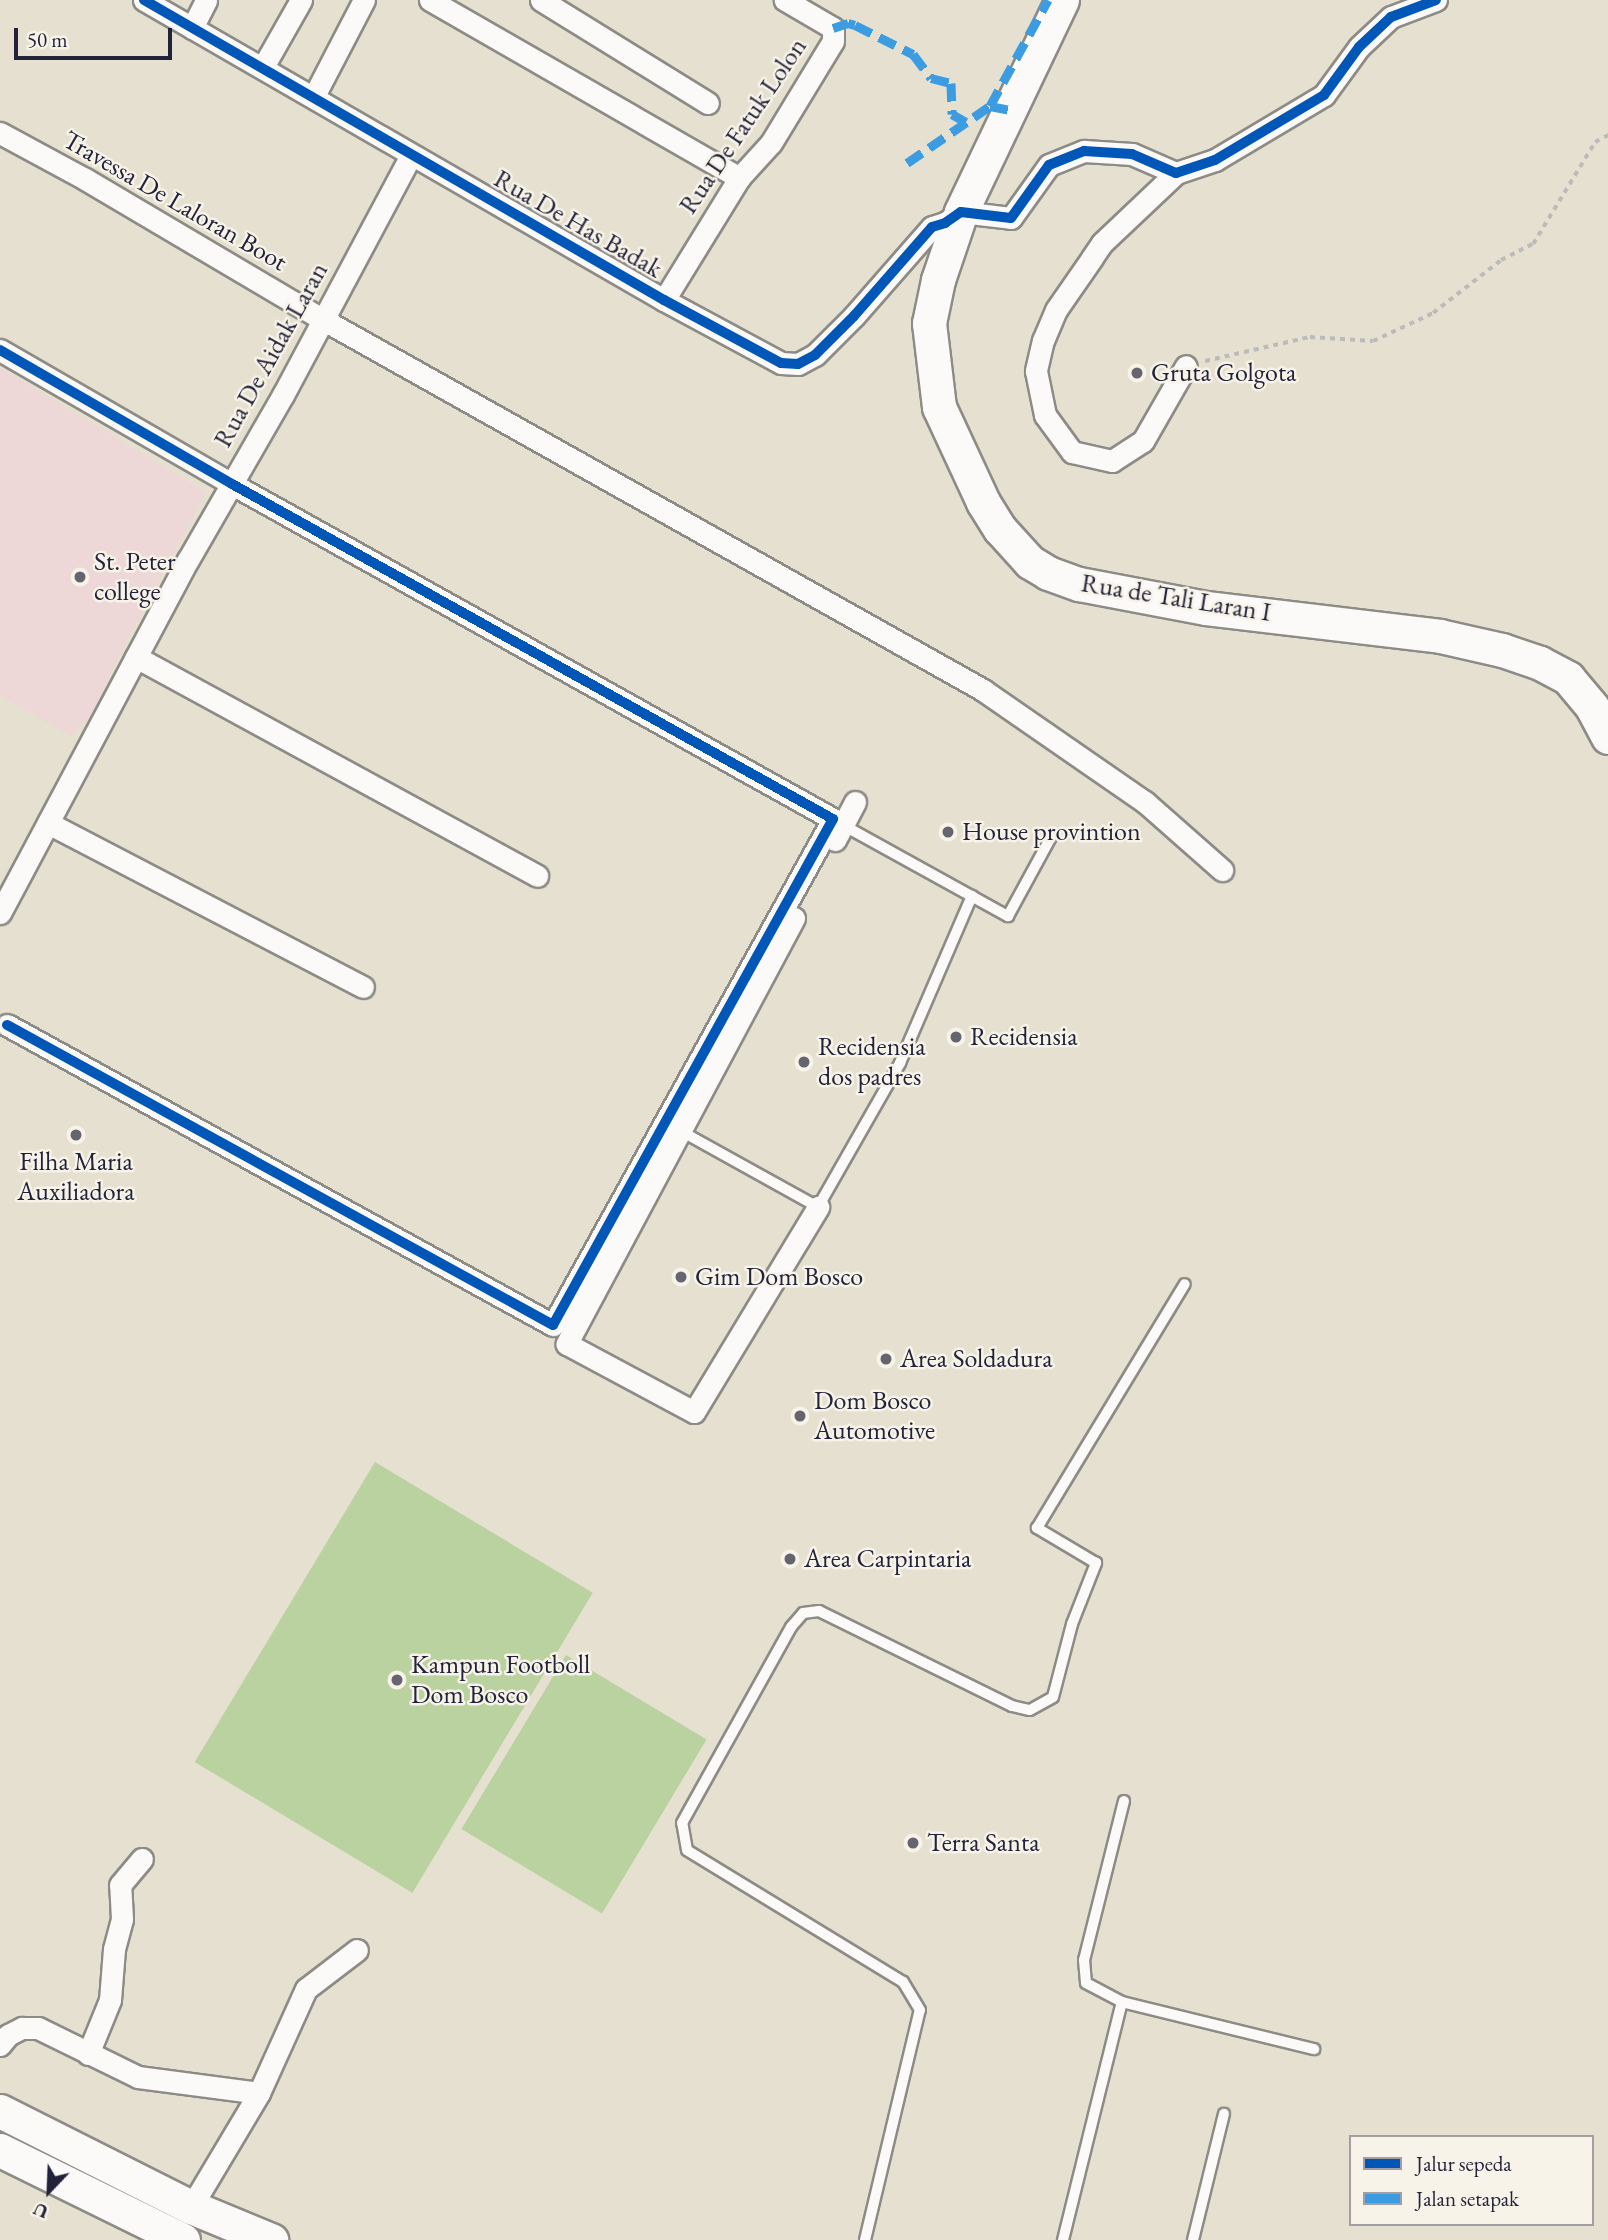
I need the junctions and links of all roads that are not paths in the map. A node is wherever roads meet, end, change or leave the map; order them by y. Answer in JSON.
{"nodes":[{"id":1,"x":144,"y":0,"type":"edge"},
{"id":2,"x":206,"y":0,"type":"edge"},
{"id":3,"x":301,"y":0,"type":"edge"},
{"id":4,"x":364,"y":0,"type":"edge"},
{"id":5,"x":430,"y":0,"type":"edge"},
{"id":6,"x":541,"y":0,"type":"edge"},
{"id":7,"x":785,"y":0,"type":"edge"},
{"id":8,"x":1062,"y":0,"type":"edge"},
{"id":9,"x":1436,"y":0,"type":"edge"},
{"id":10,"x":192,"y":28,"type":"junction"},
{"id":11,"x":263,"y":66,"type":"junction"},
{"id":12,"x":314,"y":96,"type":"junction"},
{"id":13,"x":708,"y":103,"type":"dead end"},
{"id":14,"x":0,"y":133,"type":"edge"},
{"id":15,"x":411,"y":155,"type":"junction"},
{"id":16,"x":1176,"y":173,"type":"junction"},
{"id":17,"x":739,"y":178,"type":"junction"},
{"id":18,"x":961,"y":212,"type":"junction"},
{"id":19,"x":664,"y":300,"type":"junction"},
{"id":20,"x":322,"y":320,"type":"junction"},
{"id":21,"x":0,"y":350,"type":"edge"},
{"id":22,"x":1186,"y":366,"type":"road end"},
{"id":23,"x":232,"y":484,"type":"junction"},
{"id":24,"x":136,"y":657,"type":"junction"},
{"id":25,"x":1608,"y":737,"type":"edge"},
{"id":26,"x":855,"y":802,"type":"dead end"},
{"id":27,"x":838,"y":822,"type":"junction"},
{"id":28,"x":48,"y":823,"type":"junction"},
{"id":29,"x":1051,"y":837,"type":"dead end"},
{"id":30,"x":1222,"y":870,"type":"dead end"},
{"id":31,"x":537,"y":876,"type":"dead end"},
{"id":32,"x":972,"y":896,"type":"junction"},
{"id":33,"x":0,"y":913,"type":"edge"},
{"id":34,"x":363,"y":987,"type":"dead end"},
{"id":35,"x":2,"y":1028,"type":"edge"},
{"id":36,"x":673,"y":1127,"type":"junction"},
{"id":37,"x":818,"y":1207,"type":"junction"},
{"id":38,"x":1185,"y":1284,"type":"dead end"},
{"id":39,"x":1124,"y":1801,"type":"dead end"},
{"id":40,"x":142,"y":1859,"type":"dead end"},
{"id":41,"x":357,"y":1950,"type":"dead end"},
{"id":42,"x":1122,"y":2002,"type":"junction"},
{"id":43,"x":0,"y":2045,"type":"edge"},
{"id":44,"x":1314,"y":2049,"type":"dead end"},
{"id":45,"x":88,"y":2054,"type":"junction"},
{"id":46,"x":259,"y":2092,"type":"junction"},
{"id":47,"x":0,"y":2111,"type":"edge"},
{"id":48,"x":1224,"y":2114,"type":"dead end"},
{"id":49,"x":0,"y":2150,"type":"edge"},
{"id":50,"x":191,"y":2207,"type":"junction"},
{"id":51,"x":183,"y":2240,"type":"edge"},
{"id":52,"x":271,"y":2240,"type":"edge"},
{"id":53,"x":865,"y":2240,"type":"edge"},
{"id":54,"x":1063,"y":2240,"type":"edge"},
{"id":55,"x":1193,"y":2240,"type":"edge"}],
"edges":[{"from":1,"to":10,"type":"street","name":"Rua De Has Badak"},
{"from":2,"to":10,"type":"street"},
{"from":3,"to":11,"type":"street"},
{"from":4,"to":12,"type":"street"},
{"from":5,"to":17,"type":"street"},
{"from":6,"to":13,"type":"street"},
{"from":7,"to":17,"type":"street","name":"Rua De Fatuk Lolon"},
{"from":8,"to":18,"type":"main road","name":"Rua de Tali Laran I"},
{"from":9,"to":16,"type":"street"},
{"from":10,"to":11,"type":"street","name":"Rua De Has Badak"},
{"from":11,"to":12,"type":"street","name":"Rua De Has Badak"},
{"from":12,"to":15,"type":"street","name":"Rua De Has Badak"},
{"from":14,"to":20,"type":"street","name":"Travessa De Laloran Boot"},
{"from":15,"to":19,"type":"street","name":"Rua De Has Badak"},
{"from":15,"to":20,"type":"street","name":"Rua De Aidak Laran"},
{"from":16,"to":18,"type":"street"},
{"from":16,"to":22,"type":"street"},
{"from":17,"to":19,"type":"street","name":"Rua De Fatuk Lolon"},
{"from":18,"to":19,"type":"street","name":"Rua De Has Badak"},
{"from":18,"to":25,"type":"main road","name":"Rua de Tali Laran I"},
{"from":20,"to":23,"type":"street","name":"Rua De Aidak Laran"},
{"from":20,"to":30,"type":"street","name":"Travessa De Laloran Boot"},
{"from":21,"to":23,"type":"street"},
{"from":23,"to":24,"type":"street","name":"Rua De Aidak Laran"},
{"from":23,"to":27,"type":"street"},
{"from":24,"to":28,"type":"street","name":"Rua De Aidak Laran"},
{"from":24,"to":31,"type":"street"},
{"from":26,"to":27,"type":"street"},
{"from":27,"to":32,"type":"lane"},
{"from":27,"to":36,"type":"street"},
{"from":28,"to":33,"type":"street","name":"Rua De Aidak Laran"},
{"from":28,"to":34,"type":"street"},
{"from":29,"to":32,"type":"lane"},
{"from":32,"to":37,"type":"lane"},
{"from":35,"to":36,"type":"street"},
{"from":36,"to":37,"type":"lane"},
{"from":36,"to":37,"type":"street"},
{"from":38,"to":53,"type":"lane"},
{"from":39,"to":42,"type":"lane"},
{"from":40,"to":45,"type":"street"},
{"from":41,"to":46,"type":"street"},
{"from":42,"to":44,"type":"lane"},
{"from":42,"to":54,"type":"lane"},
{"from":43,"to":45,"type":"street"},
{"from":45,"to":46,"type":"street"},
{"from":46,"to":50,"type":"street"},
{"from":47,"to":50,"type":"main road"},
{"from":48,"to":55,"type":"lane"},
{"from":49,"to":51,"type":"main road"},
{"from":50,"to":52,"type":"main road"}]}
